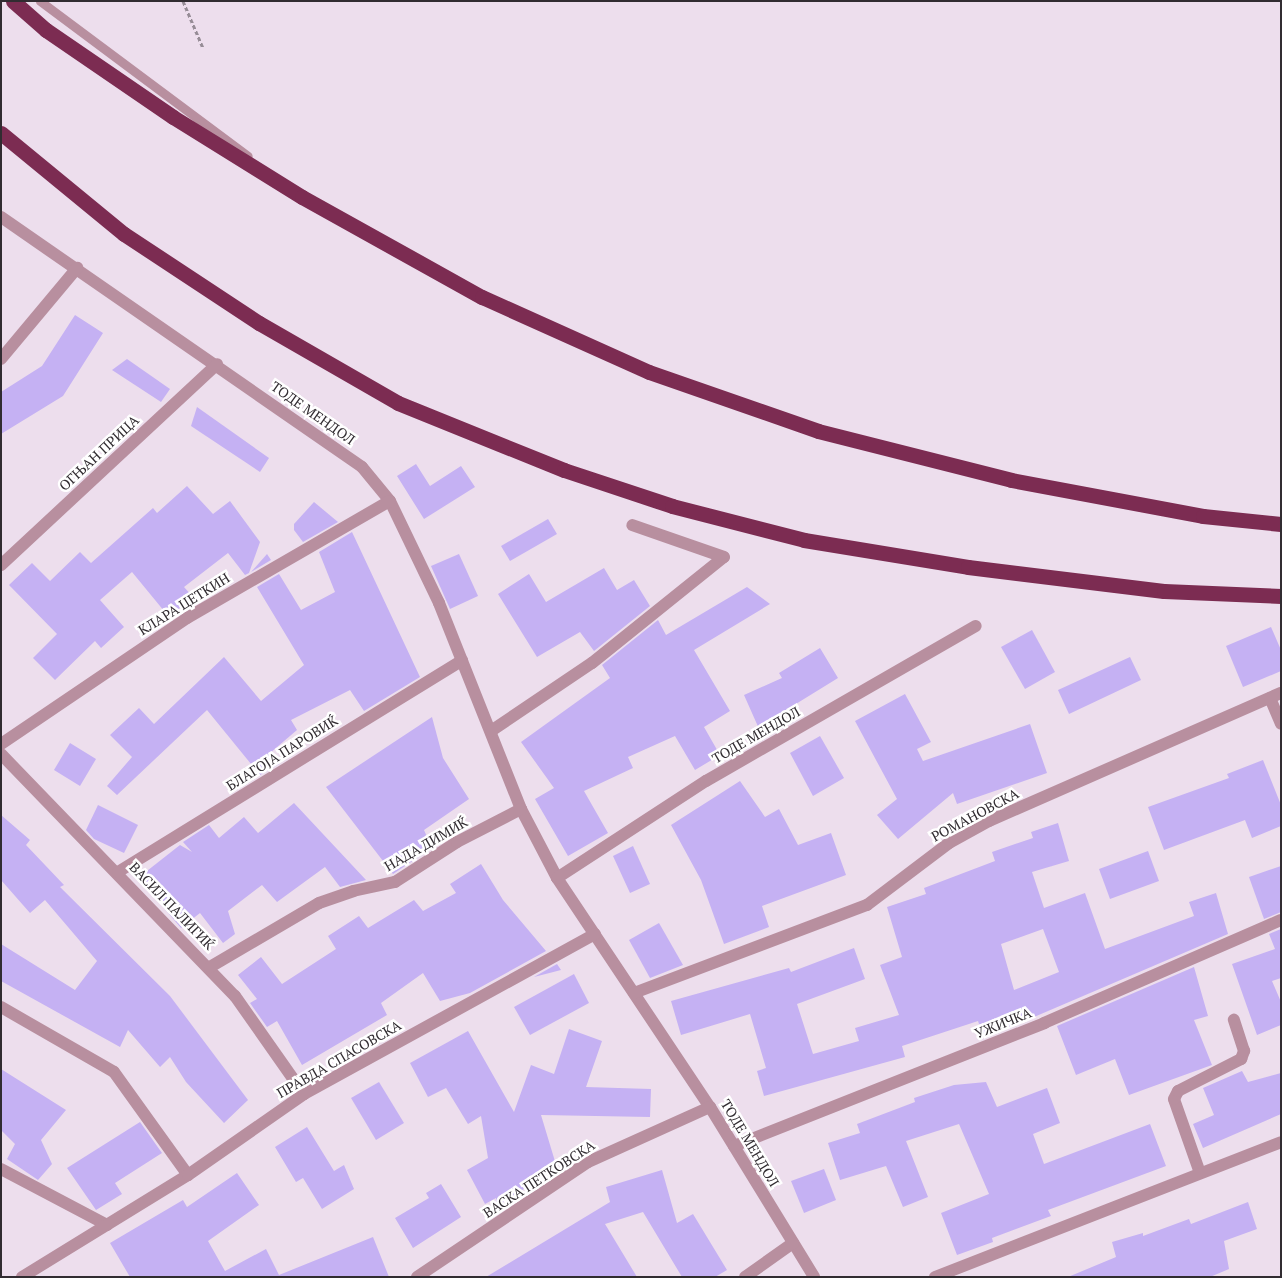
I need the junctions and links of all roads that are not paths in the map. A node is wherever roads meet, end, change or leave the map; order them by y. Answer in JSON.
{"nodes":[{"id":1,"x":13,"y":1,"type":"edge"},
{"id":2,"x":40,"y":1,"type":"edge"},
{"id":3,"x":1,"y":133,"type":"edge"},
{"id":4,"x":302,"y":198,"type":"junction"},
{"id":5,"x":1,"y":217,"type":"edge"},
{"id":6,"x":77,"y":268,"type":"junction"},
{"id":7,"x":1,"y":359,"type":"edge"},
{"id":8,"x":217,"y":364,"type":"junction"},
{"id":9,"x":390,"y":501,"type":"junction"},
{"id":10,"x":1281,"y":524,"type":"edge"},
{"id":11,"x":632,"y":525,"type":"dead end"},
{"id":12,"x":1,"y":565,"type":"edge"},
{"id":13,"x":1281,"y":596,"type":"edge"},
{"id":14,"x":976,"y":626,"type":"dead end"},
{"id":15,"x":462,"y":660,"type":"junction"},
{"id":16,"x":1275,"y":695,"type":"edge"},
{"id":17,"x":1281,"y":724,"type":"edge"},
{"id":18,"x":491,"y":731,"type":"junction"},
{"id":19,"x":1,"y":744,"type":"edge"},
{"id":20,"x":1,"y":754,"type":"edge"},
{"id":21,"x":521,"y":809,"type":"junction"},
{"id":22,"x":118,"y":872,"type":"junction"},
{"id":23,"x":558,"y":878,"type":"junction"},
{"id":24,"x":1281,"y":920,"type":"edge"},
{"id":25,"x":595,"y":934,"type":"junction"},
{"id":26,"x":210,"y":967,"type":"junction"},
{"id":27,"x":634,"y":993,"type":"junction"},
{"id":28,"x":1,"y":1007,"type":"edge"},
{"id":29,"x":1234,"y":1020,"type":"dead end"},
{"id":30,"x":304,"y":1094,"type":"junction"},
{"id":31,"x":710,"y":1107,"type":"junction"},
{"id":32,"x":1281,"y":1142,"type":"edge"},
{"id":33,"x":734,"y":1146,"type":"junction"},
{"id":34,"x":1,"y":1169,"type":"edge"},
{"id":35,"x":1200,"y":1173,"type":"junction"},
{"id":36,"x":188,"y":1175,"type":"junction"},
{"id":37,"x":107,"y":1225,"type":"junction"},
{"id":38,"x":793,"y":1243,"type":"junction"},
{"id":39,"x":22,"y":1277,"type":"edge"},
{"id":40,"x":418,"y":1277,"type":"edge"},
{"id":41,"x":745,"y":1277,"type":"edge"},
{"id":42,"x":814,"y":1277,"type":"edge"},
{"id":43,"x":935,"y":1277,"type":"edge"}],
"edges":[{"from":1,"to":4,"type":"highway"},
{"from":2,"to":4,"type":"lane"},
{"from":3,"to":13,"type":"highway"},
{"from":4,"to":10,"type":"highway"},
{"from":5,"to":6,"type":"street","name":"ТОДЕ МЕНДОЛ"},
{"from":6,"to":7,"type":"street"},
{"from":6,"to":8,"type":"street","name":"ТОДЕ МЕНДОЛ"},
{"from":8,"to":9,"type":"street","name":"ТОДЕ МЕНДОЛ"},
{"from":8,"to":12,"type":"street","name":"ОГЊАН ПРИЦА"},
{"from":9,"to":15,"type":"street","name":"ТОДЕ МЕНДОЛ"},
{"from":9,"to":19,"type":"street","name":"КЛАРА ЦЕТКИН"},
{"from":11,"to":18,"type":"street"},
{"from":14,"to":23,"type":"street","name":"ТОДЕ МЕНДОЛ"},
{"from":15,"to":18,"type":"street","name":"ТОДЕ МЕНДОЛ"},
{"from":15,"to":22,"type":"street","name":"БЛАГОЈА ПАРОВИЌ"},
{"from":16,"to":17,"type":"street"},
{"from":16,"to":27,"type":"street","name":"РОМАНОВСКА"},
{"from":18,"to":21,"type":"street","name":"ТОДЕ МЕНДОЛ"},
{"from":20,"to":22,"type":"street","name":"ВАСИЛ ПАЛИГИЌ"},
{"from":21,"to":23,"type":"street","name":"ТОДЕ МЕНДОЛ"},
{"from":21,"to":26,"type":"street","name":"НАДА ДИМИЌ"},
{"from":22,"to":26,"type":"street","name":"ВАСИЛ ПАЛИГИЌ"},
{"from":23,"to":25,"type":"street","name":"ТОДЕ МЕНДОЛ"},
{"from":24,"to":33,"type":"street","name":"УЖИЧКА"},
{"from":25,"to":27,"type":"street","name":"ТОДЕ МЕНДОЛ"},
{"from":25,"to":30,"type":"street","name":"ПРАВДА СПАСОВСКА"},
{"from":26,"to":30,"type":"street","name":"ВАСИЛ ПАЛИГИЌ"},
{"from":27,"to":31,"type":"street","name":"ТОДЕ МЕНДОЛ"},
{"from":28,"to":36,"type":"street"},
{"from":29,"to":35,"type":"street"},
{"from":30,"to":36,"type":"street","name":"ПРАВДА СПАСОВСКА"},
{"from":31,"to":33,"type":"street","name":"ТОДЕ МЕНДОЛ"},
{"from":31,"to":40,"type":"street","name":"ВАСКА ПЕТКОВСКА"},
{"from":32,"to":35,"type":"street"},
{"from":33,"to":38,"type":"street","name":"ТОДЕ МЕНДОЛ"},
{"from":34,"to":37,"type":"street"},
{"from":35,"to":43,"type":"street"},
{"from":36,"to":37,"type":"street","name":"ПРАВДА СПАСОВСКА"},
{"from":37,"to":39,"type":"street","name":"ПРАВДА СПАСОВСКА"},
{"from":38,"to":41,"type":"street"},
{"from":38,"to":42,"type":"street","name":"ТОДЕ МЕНДОЛ"}]}
